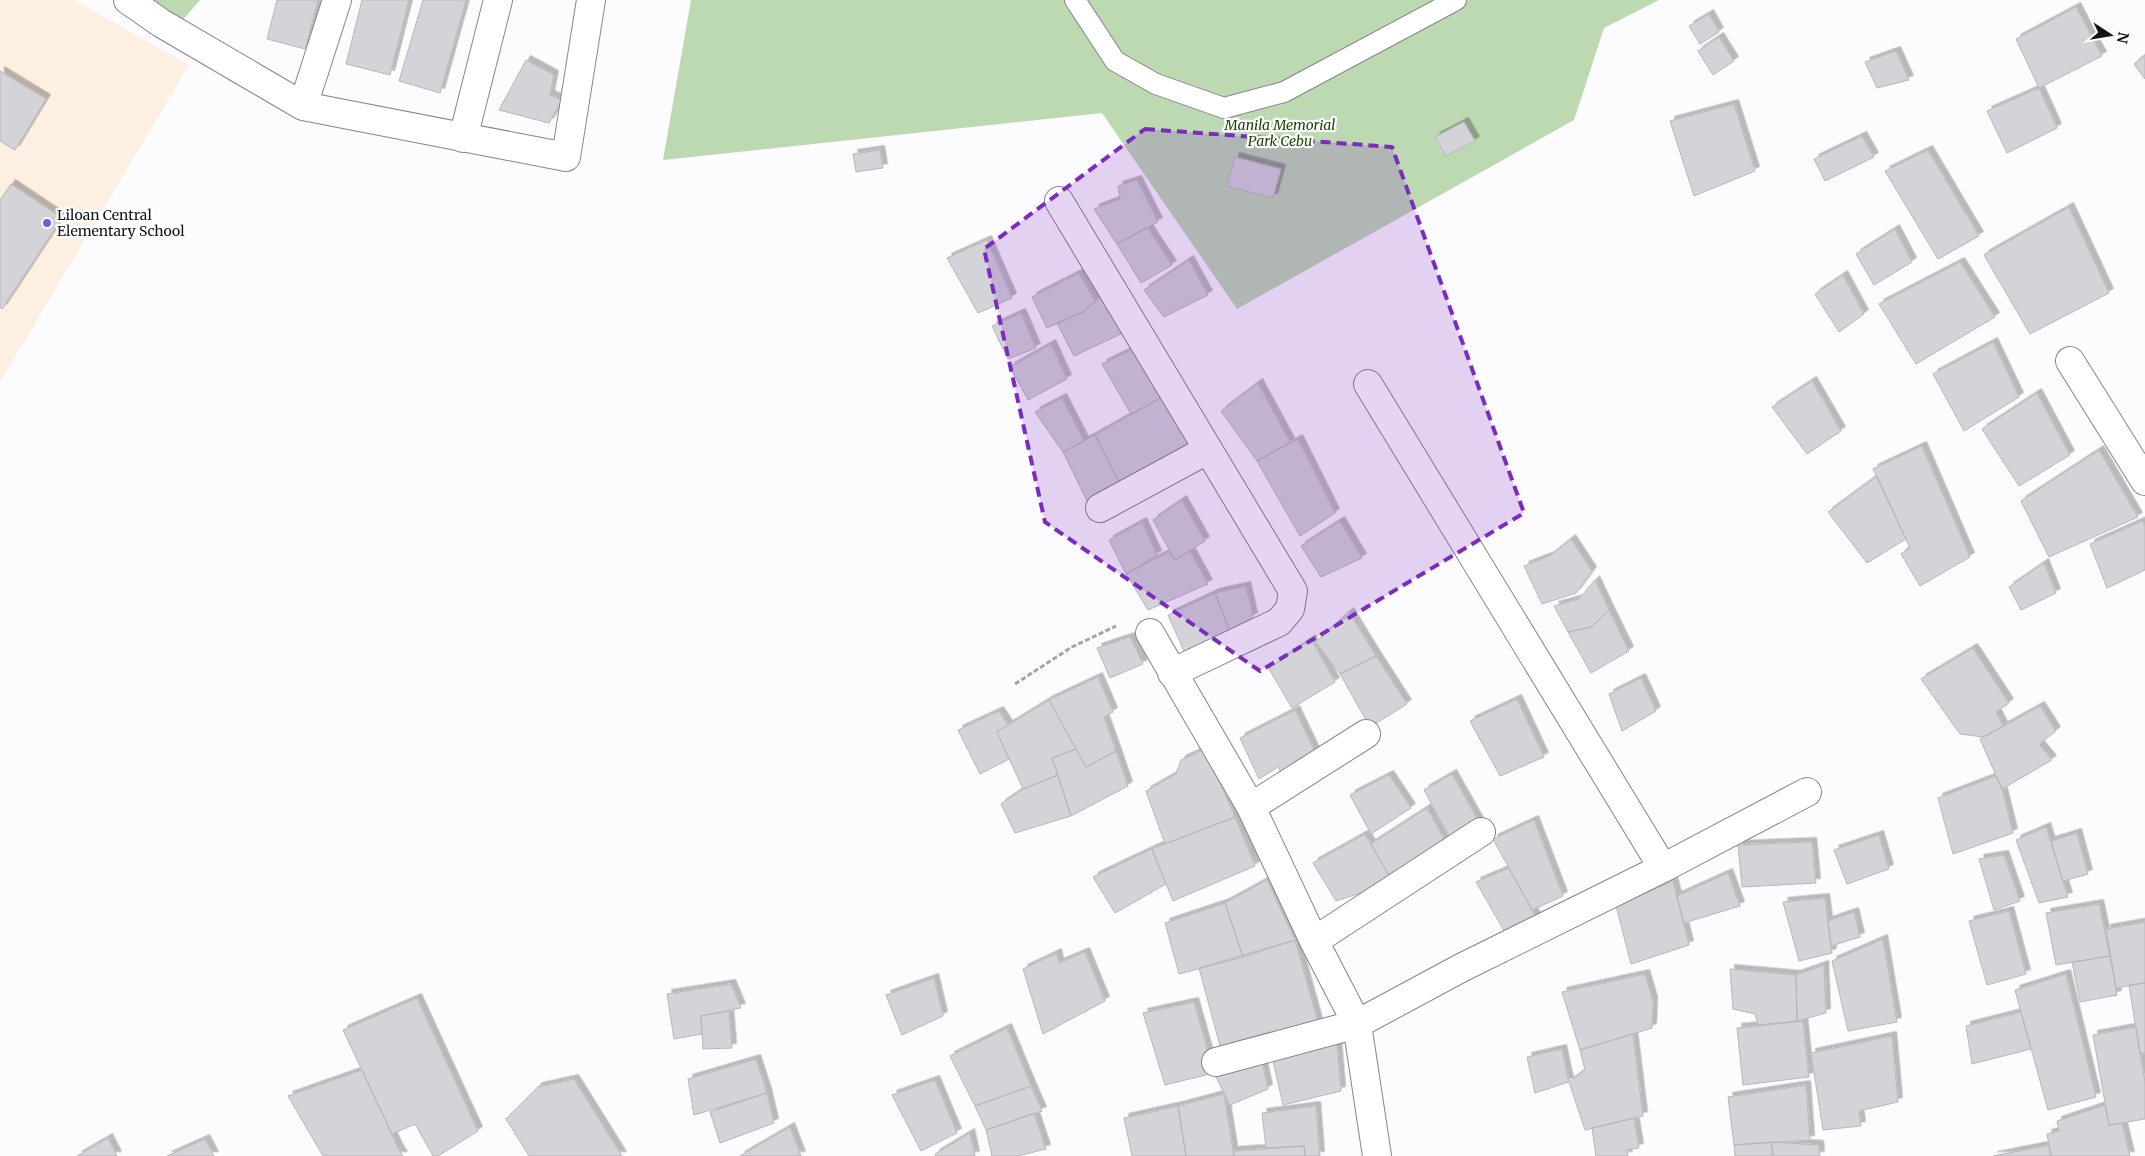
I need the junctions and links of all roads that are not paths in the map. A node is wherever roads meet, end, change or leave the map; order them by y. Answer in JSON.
{"nodes":[{"id":1,"x":128,"y":0,"type":"edge"},
{"id":2,"x":337,"y":0,"type":"edge"},
{"id":3,"x":498,"y":0,"type":"edge"},
{"id":4,"x":591,"y":0,"type":"edge"},
{"id":5,"x":1075,"y":0,"type":"edge"},
{"id":6,"x":1456,"y":0,"type":"edge"},
{"id":7,"x":304,"y":106,"type":"junction"},
{"id":8,"x":463,"y":138,"type":"junction"},
{"id":9,"x":1059,"y":201,"type":"dead end"},
{"id":10,"x":2070,"y":361,"type":"dead end"},
{"id":11,"x":1368,"y":384,"type":"dead end"},
{"id":12,"x":1207,"y":450,"type":"junction"},
{"id":13,"x":2145,"y":481,"type":"edge"},
{"id":14,"x":1100,"y":508,"type":"dead end"},
{"id":15,"x":1150,"y":633,"type":"road end"},
{"id":16,"x":1172,"y":672,"type":"junction"},
{"id":17,"x":1366,"y":734,"type":"dead end"},
{"id":18,"x":1807,"y":792,"type":"dead end"},
{"id":19,"x":1251,"y":806,"type":"junction"},
{"id":20,"x":1481,"y":832,"type":"dead end"},
{"id":21,"x":1662,"y":868,"type":"junction"},
{"id":22,"x":1314,"y":942,"type":"junction"},
{"id":23,"x":1357,"y":1024,"type":"junction"},
{"id":24,"x":1216,"y":1062,"type":"dead end"},
{"id":25,"x":1377,"y":1156,"type":"edge"}],
"edges":[{"from":1,"to":7,"type":"street"},
{"from":2,"to":7,"type":"street"},
{"from":3,"to":8,"type":"street"},
{"from":4,"to":8,"type":"street"},
{"from":5,"to":6,"type":"lane"},
{"from":7,"to":8,"type":"street"},
{"from":9,"to":12,"type":"street"},
{"from":10,"to":13,"type":"street"},
{"from":11,"to":21,"type":"street"},
{"from":12,"to":14,"type":"street"},
{"from":12,"to":16,"type":"street"},
{"from":15,"to":16,"type":"street"},
{"from":16,"to":19,"type":"street"},
{"from":17,"to":19,"type":"street"},
{"from":18,"to":21,"type":"street"},
{"from":19,"to":22,"type":"street"},
{"from":20,"to":22,"type":"street"},
{"from":21,"to":23,"type":"street"},
{"from":22,"to":23,"type":"street"},
{"from":23,"to":24,"type":"street"},
{"from":23,"to":25,"type":"street"}]}
